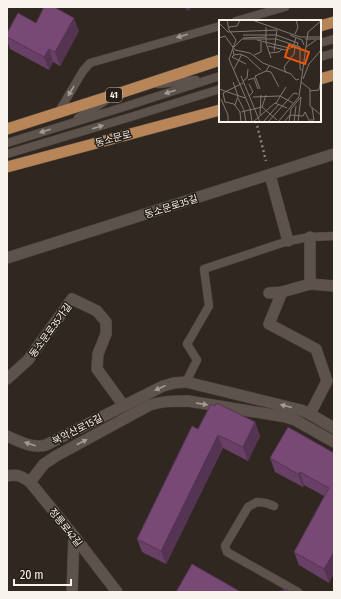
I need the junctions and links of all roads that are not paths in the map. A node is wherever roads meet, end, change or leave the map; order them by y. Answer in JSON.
{"nodes":[{"id":1,"x":285,"y":7,"type":"edge"},
{"id":2,"x":240,"y":20,"type":"edge"},
{"id":3,"x":334,"y":22,"type":"edge"},
{"id":4,"x":219,"y":26,"type":"edge"},
{"id":5,"x":321,"y":26,"type":"edge"},
{"id":6,"x":334,"y":39,"type":"edge"},
{"id":7,"x":321,"y":43,"type":"edge"},
{"id":8,"x":334,"y":53,"type":"edge"},
{"id":9,"x":321,"y":57,"type":"edge"},
{"id":10,"x":219,"y":60,"type":"edge"},
{"id":11,"x":334,"y":74,"type":"edge"},
{"id":12,"x":219,"y":76,"type":"edge"},
{"id":13,"x":321,"y":79,"type":"edge"},
{"id":14,"x":209,"y":80,"type":"junction"},
{"id":15,"x":137,"y":87,"type":"junction"},
{"id":16,"x":219,"y":89,"type":"edge"},
{"id":17,"x":114,"y":95,"type":"junction"},
{"id":18,"x":219,"y":110,"type":"edge"},
{"id":19,"x":58,"y":113,"type":"junction"},
{"id":20,"x":7,"y":122,"type":"edge"},
{"id":21,"x":70,"y":123,"type":"junction"},
{"id":22,"x":7,"y":129,"type":"edge"},
{"id":23,"x":7,"y":143,"type":"edge"},
{"id":24,"x":7,"y":154,"type":"edge"},
{"id":25,"x":334,"y":154,"type":"edge"},
{"id":26,"x":7,"y":167,"type":"edge"},
{"id":27,"x":270,"y":175,"type":"junction"},
{"id":28,"x":334,"y":236,"type":"edge"},
{"id":29,"x":310,"y":237,"type":"junction"},
{"id":30,"x":288,"y":241,"type":"junction"},
{"id":31,"x":7,"y":258,"type":"edge"},
{"id":32,"x":310,"y":284,"type":"junction"},
{"id":33,"x":334,"y":286,"type":"edge"},
{"id":34,"x":282,"y":292,"type":"junction"},
{"id":35,"x":269,"y":293,"type":"dead end"},
{"id":36,"x":7,"y":379,"type":"edge"},
{"id":37,"x":186,"y":382,"type":"junction"},
{"id":38,"x":124,"y":406,"type":"junction"},
{"id":39,"x":310,"y":414,"type":"junction"},
{"id":40,"x":332,"y":427,"type":"edge"},
{"id":41,"x":7,"y":436,"type":"edge"},
{"id":42,"x":334,"y":442,"type":"edge"},
{"id":43,"x":7,"y":476,"type":"edge"},
{"id":44,"x":30,"y":482,"type":"junction"},
{"id":45,"x":274,"y":506,"type":"dead end"},
{"id":46,"x":74,"y":536,"type":"junction"},
{"id":47,"x":72,"y":592,"type":"edge"},
{"id":48,"x":117,"y":592,"type":"edge"},
{"id":49,"x":298,"y":592,"type":"edge"}],
"edges":[{"from":1,"to":2,"type":"lane"},
{"from":3,"to":5,"type":"main road"},
{"from":4,"to":19,"type":"lane","one_way":true},
{"from":6,"to":7,"type":"lane"},
{"from":8,"to":9,"type":"lane"},
{"from":10,"to":15,"type":"main road","number":"41"},
{"from":11,"to":13,"type":"main road"},
{"from":12,"to":14,"type":"lane"},
{"from":14,"to":15,"type":"lane"},
{"from":14,"to":21,"type":"lane","one_way":true},
{"from":15,"to":17,"type":"main road","number":"41"},
{"from":24,"to":16,"type":"lane","one_way":true},
{"from":17,"to":19,"type":"main road","number":"41"},
{"from":17,"to":21,"type":"lane"},
{"from":18,"to":26,"type":"main road","name":"동소문로"},
{"from":19,"to":20,"type":"main road"},
{"from":19,"to":22,"type":"main road","number":"41"},
{"from":21,"to":23,"type":"lane","one_way":true},
{"from":25,"to":27,"type":"street","name":"동소문로35길"},
{"from":27,"to":30,"type":"street"},
{"from":27,"to":31,"type":"street","name":"동소문로35길"},
{"from":28,"to":29,"type":"lane"},
{"from":29,"to":30,"type":"lane"},
{"from":29,"to":32,"type":"street"},
{"from":30,"to":37,"type":"lane"},
{"from":32,"to":33,"type":"street"},
{"from":32,"to":34,"type":"street"},
{"from":34,"to":35,"type":"street"},
{"from":34,"to":39,"type":"street"},
{"from":36,"to":38,"type":"street","name":"동소문로35가길"},
{"from":37,"to":38,"type":"street","name":"북악산로15길","one_way":true},
{"from":39,"to":37,"type":"street","name":"북악산로15길","one_way":true},
{"from":38,"to":41,"type":"street","name":"북악산로15길","one_way":true},
{"from":39,"to":40,"type":"street","name":"북악산로15길"},
{"from":44,"to":42,"type":"street","one_way":true},
{"from":43,"to":44,"type":"street","name":"정릉로42길"},
{"from":44,"to":46,"type":"street","name":"정릉로42길"},
{"from":45,"to":49,"type":"lane"},
{"from":46,"to":47,"type":"street"},
{"from":46,"to":48,"type":"street","name":"정릉로42길"}]}
